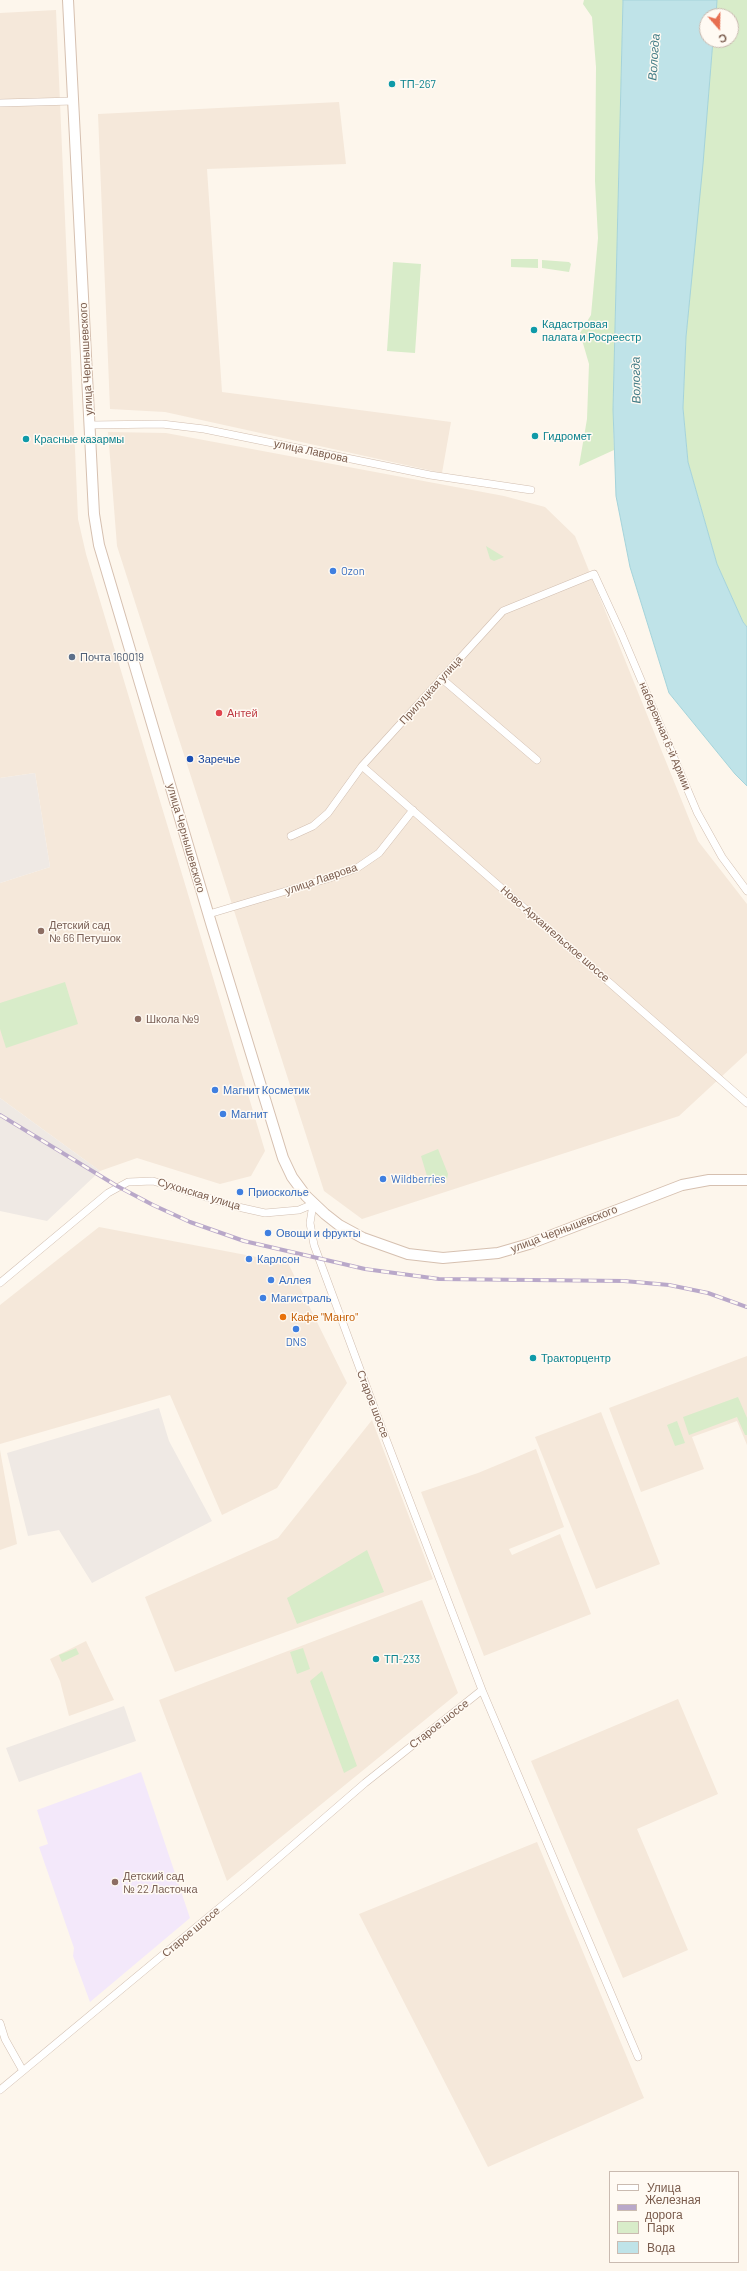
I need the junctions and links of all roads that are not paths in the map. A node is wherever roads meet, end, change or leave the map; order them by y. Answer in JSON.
{"nodes":[{"id":1,"x":68,"y":0,"type":"edge"},
{"id":2,"x":74,"y":101,"type":"junction"},
{"id":3,"x":0,"y":103,"type":"edge"},
{"id":4,"x":90,"y":425,"type":"junction"},
{"id":5,"x":531,"y":490,"type":"dead end"},
{"id":6,"x":594,"y":574,"type":"joint"},
{"id":7,"x":441,"y":678,"type":"junction"},
{"id":8,"x":537,"y":760,"type":"dead end"},
{"id":9,"x":362,"y":766,"type":"junction"},
{"id":10,"x":413,"y":810,"type":"junction"},
{"id":11,"x":291,"y":836,"type":"dead end"},
{"id":12,"x":747,"y":890,"type":"edge"},
{"id":13,"x":208,"y":914,"type":"junction"},
{"id":14,"x":747,"y":1103,"type":"edge"},
{"id":15,"x":747,"y":1180,"type":"edge"},
{"id":16,"x":313,"y":1204,"type":"junction"},
{"id":17,"x":0,"y":1283,"type":"edge"},
{"id":18,"x":482,"y":1690,"type":"junction"},
{"id":19,"x":0,"y":2023,"type":"edge"},
{"id":20,"x":638,"y":2057,"type":"dead end"},
{"id":21,"x":23,"y":2071,"type":"junction"},
{"id":22,"x":0,"y":2090,"type":"edge"}],
"edges":[{"from":1,"to":2,"type":"main road","name":"улица Чернышевского"},
{"from":2,"to":3,"type":"street"},
{"from":2,"to":4,"type":"main road","name":"улица Чернышевского"},
{"from":4,"to":5,"type":"street","name":"улица Лаврова"},
{"from":4,"to":13,"type":"main road","name":"улица Чернышевского"},
{"from":6,"to":7,"type":"street","name":"Прилуцкая улица"},
{"from":6,"to":12,"type":"street","name":"набережная 6-й Армии"},
{"from":7,"to":8,"type":"street"},
{"from":7,"to":9,"type":"street","name":"Прилуцкая улица"},
{"from":9,"to":10,"type":"street","name":"Ново-Архангельское шоссе"},
{"from":9,"to":11,"type":"street","name":"Прилуцкая улица"},
{"from":10,"to":13,"type":"street","name":"улица Лаврова"},
{"from":10,"to":14,"type":"street","name":"Ново-Архангельское шоссе"},
{"from":13,"to":16,"type":"main road","name":"улица Чернышевского"},
{"from":15,"to":16,"type":"main road","name":"улица Чернышевского"},
{"from":16,"to":17,"type":"street","name":"Сухонская улица"},
{"from":16,"to":18,"type":"street","name":"Старое шоссе"},
{"from":18,"to":20,"type":"street"},
{"from":18,"to":21,"type":"street","name":"Старое шоссе"},
{"from":19,"to":21,"type":"street"},
{"from":21,"to":22,"type":"street","name":"Старое шоссе"}]}
